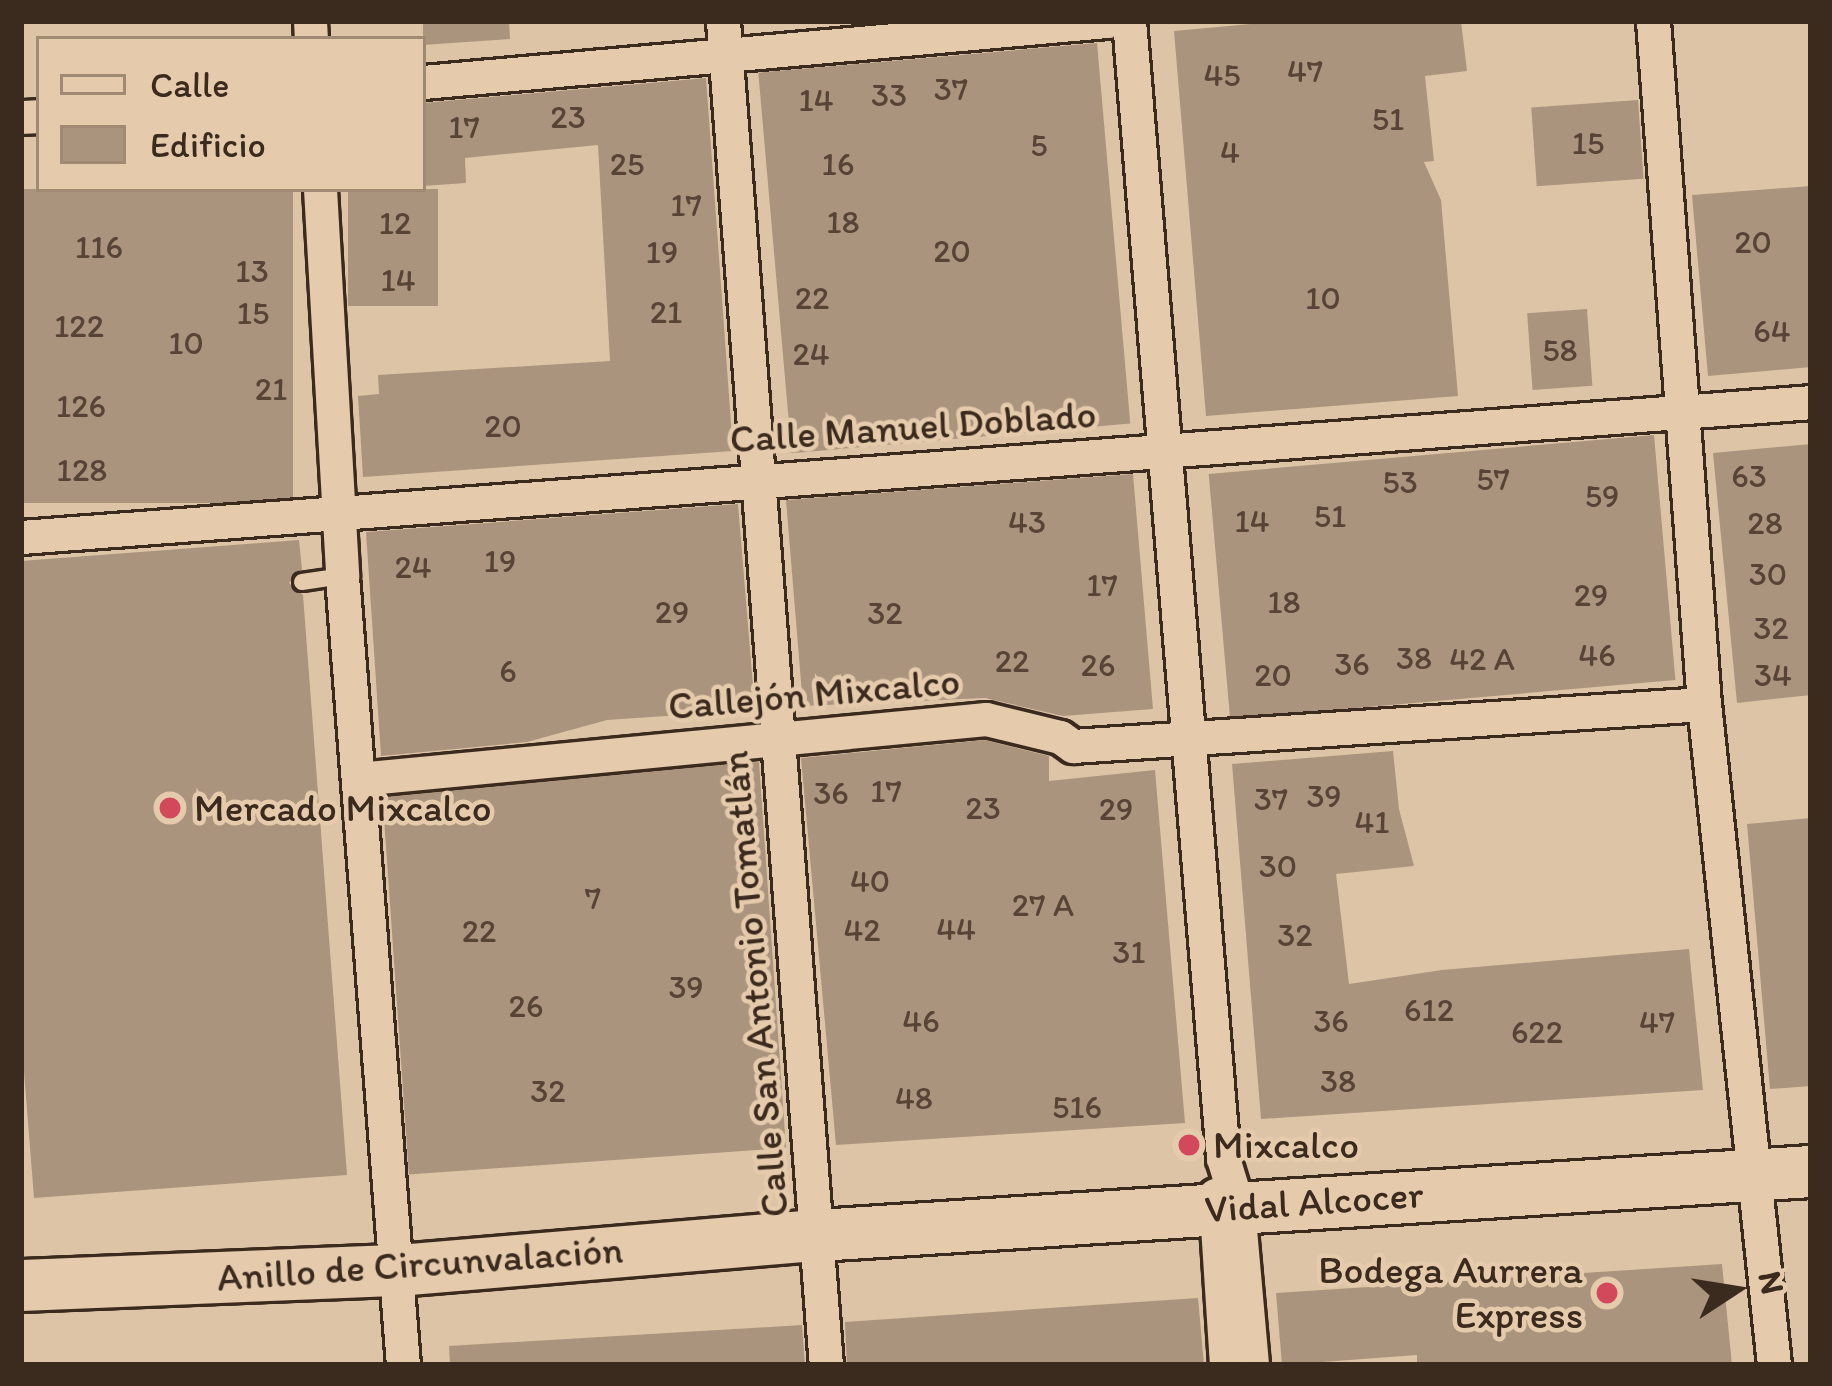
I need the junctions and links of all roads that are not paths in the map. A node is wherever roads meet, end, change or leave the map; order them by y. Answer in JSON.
{"nodes":[{"id":1,"x":1107,"y":21,"type":"edge"},
{"id":2,"x":1129,"y":21,"type":"edge"},
{"id":3,"x":1653,"y":21,"type":"edge"},
{"id":4,"x":724,"y":38,"type":"edge"},
{"id":5,"x":426,"y":82,"type":"edge"},
{"id":6,"x":320,"y":192,"type":"edge"},
{"id":7,"x":1811,"y":402,"type":"edge"},
{"id":8,"x":1684,"y":411,"type":"junction"},
{"id":9,"x":1168,"y":451,"type":"junction"},
{"id":10,"x":755,"y":480,"type":"junction"},
{"id":11,"x":338,"y":515,"type":"junction"},
{"id":12,"x":21,"y":537,"type":"edge"},
{"id":13,"x":343,"y":576,"type":"junction"},
{"id":14,"x":302,"y":582,"type":"dead end"},
{"id":15,"x":1704,"y":704,"type":"junction"},
{"id":16,"x":1192,"y":737,"type":"junction"},
{"id":17,"x":777,"y":739,"type":"junction"},
{"id":18,"x":358,"y":779,"type":"junction"},
{"id":19,"x":1811,"y":1171,"type":"edge"},
{"id":20,"x":1755,"y":1174,"type":"junction"},
{"id":21,"x":1225,"y":1208,"type":"junction"},
{"id":22,"x":818,"y":1235,"type":"junction"},
{"id":23,"x":398,"y":1270,"type":"junction"},
{"id":24,"x":21,"y":1285,"type":"edge"},
{"id":25,"x":403,"y":1365,"type":"edge"},
{"id":26,"x":826,"y":1365,"type":"edge"},
{"id":27,"x":1226,"y":1365,"type":"edge"},
{"id":28,"x":1252,"y":1365,"type":"edge"},
{"id":29,"x":1774,"y":1365,"type":"edge"}],
"edges":[{"from":1,"to":4,"type":"street"},
{"from":2,"to":9,"type":"street"},
{"from":3,"to":8,"type":"street"},
{"from":4,"to":5,"type":"street"},
{"from":4,"to":10,"type":"street","name":"Calle San Antonio Tomatlán"},
{"from":6,"to":11,"type":"street"},
{"from":7,"to":8,"type":"street","name":"Calle Manuel Doblado"},
{"from":8,"to":9,"type":"street","name":"Calle Manuel Doblado"},
{"from":8,"to":15,"type":"street"},
{"from":9,"to":10,"type":"street","name":"Calle Manuel Doblado"},
{"from":9,"to":16,"type":"street"},
{"from":10,"to":11,"type":"street","name":"Calle Manuel Doblado"},
{"from":10,"to":17,"type":"street","name":"Calle San Antonio Tomatlán"},
{"from":11,"to":12,"type":"street","name":"Calle Manuel Doblado"},
{"from":11,"to":13,"type":"street"},
{"from":13,"to":14,"type":"lane"},
{"from":13,"to":18,"type":"street"},
{"from":15,"to":16,"type":"street","name":"Callejón Mixcalco"},
{"from":15,"to":20,"type":"street"},
{"from":16,"to":17,"type":"street","name":"Callejón Mixcalco"},
{"from":16,"to":21,"type":"street"},
{"from":17,"to":18,"type":"street","name":"Callejón Mixcalco"},
{"from":17,"to":22,"type":"street","name":"Calle San Antonio Tomatlán"},
{"from":18,"to":23,"type":"street"},
{"from":19,"to":20,"type":"main road","name":"Vidal Alcocer"},
{"from":20,"to":21,"type":"main road","name":"Vidal Alcocer"},
{"from":20,"to":29,"type":"street"},
{"from":21,"to":22,"type":"main road","name":"Vidal Alcocer"},
{"from":21,"to":27,"type":"street"},
{"from":21,"to":28,"type":"street"},
{"from":22,"to":23,"type":"main road","name":"Anillo de Circunvalación"},
{"from":22,"to":26,"type":"street","name":"Calle San Antonio Tomatlán"},
{"from":23,"to":24,"type":"main road","name":"Anillo de Circunvalación"},
{"from":23,"to":25,"type":"street"}]}
